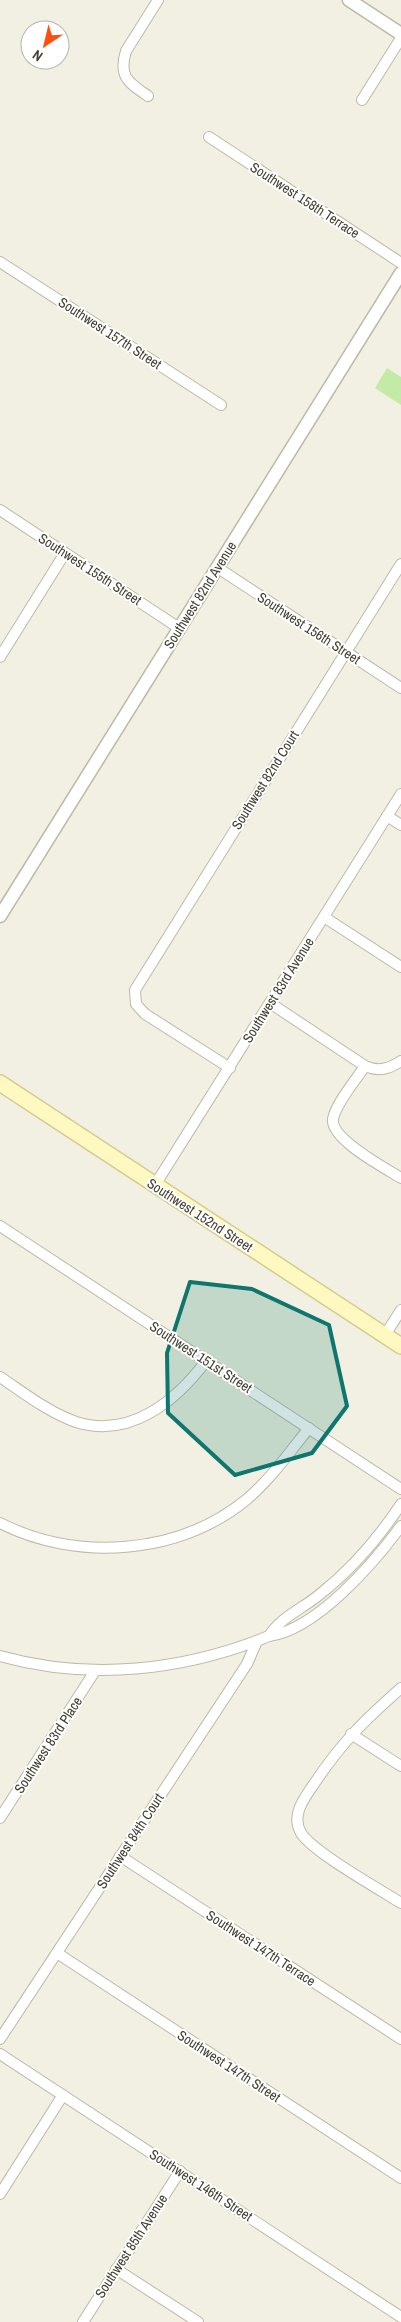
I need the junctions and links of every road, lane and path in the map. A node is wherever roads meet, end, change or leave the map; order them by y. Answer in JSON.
{"nodes":[{"id":1,"x":158,"y":0,"type":"edge"},
{"id":2,"x":349,"y":0,"type":"edge"},
{"id":3,"x":401,"y":36,"type":"edge"},
{"id":4,"x":148,"y":96,"type":"dead end"},
{"id":5,"x":362,"y":100,"type":"dead end"},
{"id":6,"x":210,"y":137,"type":"dead end"},
{"id":7,"x":0,"y":262,"type":"edge"},
{"id":8,"x":401,"y":263,"type":"edge"},
{"id":9,"x":401,"y":273,"type":"edge"},
{"id":10,"x":220,"y":405,"type":"dead end"},
{"id":11,"x":0,"y":510,"type":"edge"},
{"id":12,"x":65,"y":553,"type":"junction"},
{"id":13,"x":401,"y":564,"type":"edge"},
{"id":14,"x":218,"y":568,"type":"junction"},
{"id":15,"x":179,"y":628,"type":"junction"},
{"id":16,"x":346,"y":652,"type":"junction"},
{"id":17,"x":0,"y":657,"type":"edge"},
{"id":18,"x":401,"y":688,"type":"edge"},
{"id":19,"x":401,"y":794,"type":"edge"},
{"id":20,"x":387,"y":816,"type":"junction"},
{"id":21,"x":401,"y":825,"type":"edge"},
{"id":22,"x":0,"y":916,"type":"edge"},
{"id":23,"x":324,"y":916,"type":"junction"},
{"id":24,"x":401,"y":967,"type":"edge"},
{"id":25,"x":270,"y":1002,"type":"junction"},
{"id":26,"x":401,"y":1060,"type":"edge"},
{"id":27,"x":365,"y":1066,"type":"junction"},
{"id":28,"x":230,"y":1068,"type":"junction"},
{"id":29,"x":0,"y":1083,"type":"edge"},
{"id":30,"x":401,"y":1178,"type":"edge"},
{"id":31,"x":155,"y":1185,"type":"junction"},
{"id":32,"x":0,"y":1226,"type":"edge"},
{"id":33,"x":401,"y":1310,"type":"edge"},
{"id":34,"x":385,"y":1336,"type":"junction"},
{"id":35,"x":401,"y":1346,"type":"edge"},
{"id":36,"x":206,"y":1361,"type":"junction"},
{"id":37,"x":0,"y":1377,"type":"edge"},
{"id":38,"x":309,"y":1428,"type":"junction"},
{"id":39,"x":401,"y":1489,"type":"edge"},
{"id":40,"x":401,"y":1504,"type":"edge"},
{"id":41,"x":0,"y":1524,"type":"edge"},
{"id":42,"x":401,"y":1526,"type":"edge"},
{"id":43,"x":269,"y":1636,"type":"junction"},
{"id":44,"x":257,"y":1641,"type":"junction"},
{"id":45,"x":0,"y":1656,"type":"edge"},
{"id":46,"x":95,"y":1671,"type":"junction"},
{"id":47,"x":401,"y":1688,"type":"edge"},
{"id":48,"x":351,"y":1734,"type":"junction"},
{"id":49,"x":401,"y":1766,"type":"edge"},
{"id":50,"x":0,"y":1818,"type":"edge"},
{"id":51,"x":120,"y":1856,"type":"junction"},
{"id":52,"x":401,"y":1903,"type":"edge"},
{"id":53,"x":57,"y":1953,"type":"junction"},
{"id":54,"x":0,"y":2039,"type":"edge"},
{"id":55,"x":401,"y":2039,"type":"edge"},
{"id":56,"x":0,"y":2054,"type":"edge"},
{"id":57,"x":63,"y":2095,"type":"junction"},
{"id":58,"x":180,"y":2171,"type":"junction"},
{"id":59,"x":401,"y":2178,"type":"edge"},
{"id":60,"x":0,"y":2194,"type":"edge"},
{"id":61,"x":116,"y":2269,"type":"junction"},
{"id":62,"x":401,"y":2317,"type":"edge"},
{"id":63,"x":83,"y":2322,"type":"edge"},
{"id":64,"x":198,"y":2322,"type":"edge"}],
"edges":[{"from":1,"to":4,"type":"street"},
{"from":2,"to":3,"type":"street"},
{"from":3,"to":5,"type":"street"},
{"from":6,"to":8,"type":"street","name":"Southwest 158th Terrace"},
{"from":7,"to":10,"type":"street","name":"Southwest 157th Street"},
{"from":9,"to":14,"type":"street","name":"Southwest 82nd Avenue"},
{"from":11,"to":12,"type":"street","name":"Southwest 155th Street"},
{"from":12,"to":15,"type":"street","name":"Southwest 155th Street"},
{"from":12,"to":17,"type":"street"},
{"from":13,"to":16,"type":"street","name":"Southwest 82nd Court"},
{"from":14,"to":15,"type":"street","name":"Southwest 82nd Avenue"},
{"from":14,"to":16,"type":"street","name":"Southwest 156th Street"},
{"from":15,"to":22,"type":"street","name":"Southwest 82nd Avenue"},
{"from":16,"to":18,"type":"street","name":"Southwest 156th Street"},
{"from":16,"to":28,"type":"street","name":"Southwest 82nd Court"},
{"from":19,"to":20,"type":"street","name":"Southwest 83rd Avenue"},
{"from":20,"to":21,"type":"street"},
{"from":20,"to":23,"type":"street","name":"Southwest 83rd Avenue"},
{"from":23,"to":24,"type":"street"},
{"from":23,"to":25,"type":"street","name":"Southwest 83rd Avenue"},
{"from":25,"to":27,"type":"street"},
{"from":25,"to":28,"type":"street","name":"Southwest 83rd Avenue"},
{"from":26,"to":27,"type":"street"},
{"from":27,"to":30,"type":"street"},
{"from":28,"to":31,"type":"street","name":"Southwest 83rd Avenue"},
{"from":29,"to":31,"type":"main road","name":"Southwest 152nd Street"},
{"from":31,"to":34,"type":"main road","name":"Southwest 152nd Street"},
{"from":32,"to":36,"type":"street","name":"Southwest 151st Street"},
{"from":33,"to":34,"type":"street"},
{"from":34,"to":35,"type":"main road","name":"Southwest 152nd Street"},
{"from":36,"to":37,"type":"street"},
{"from":36,"to":38,"type":"street","name":"Southwest 151st Street"},
{"from":38,"to":39,"type":"street","name":"Southwest 151st Street"},
{"from":38,"to":41,"type":"street"},
{"from":40,"to":43,"type":"street"},
{"from":42,"to":43,"type":"street"},
{"from":43,"to":44,"type":"street"},
{"from":44,"to":46,"type":"street"},
{"from":44,"to":51,"type":"street","name":"Southwest 84th Court"},
{"from":45,"to":46,"type":"street"},
{"from":46,"to":50,"type":"street","name":"Southwest 83rd Place"},
{"from":47,"to":48,"type":"street"},
{"from":48,"to":49,"type":"street"},
{"from":48,"to":52,"type":"street"},
{"from":51,"to":53,"type":"street","name":"Southwest 84th Court"},
{"from":51,"to":55,"type":"street","name":"Southwest 147th Terrace"},
{"from":53,"to":54,"type":"street","name":"Southwest 84th Court"},
{"from":53,"to":59,"type":"street","name":"Southwest 147th Street"},
{"from":56,"to":57,"type":"street","name":"Southwest 146th Street"},
{"from":57,"to":58,"type":"street","name":"Southwest 146th Street"},
{"from":57,"to":60,"type":"street"},
{"from":58,"to":61,"type":"street","name":"Southwest 85th Avenue"},
{"from":58,"to":62,"type":"street","name":"Southwest 146th Street"},
{"from":61,"to":63,"type":"street","name":"Southwest 85th Avenue"},
{"from":61,"to":64,"type":"street"}]}
